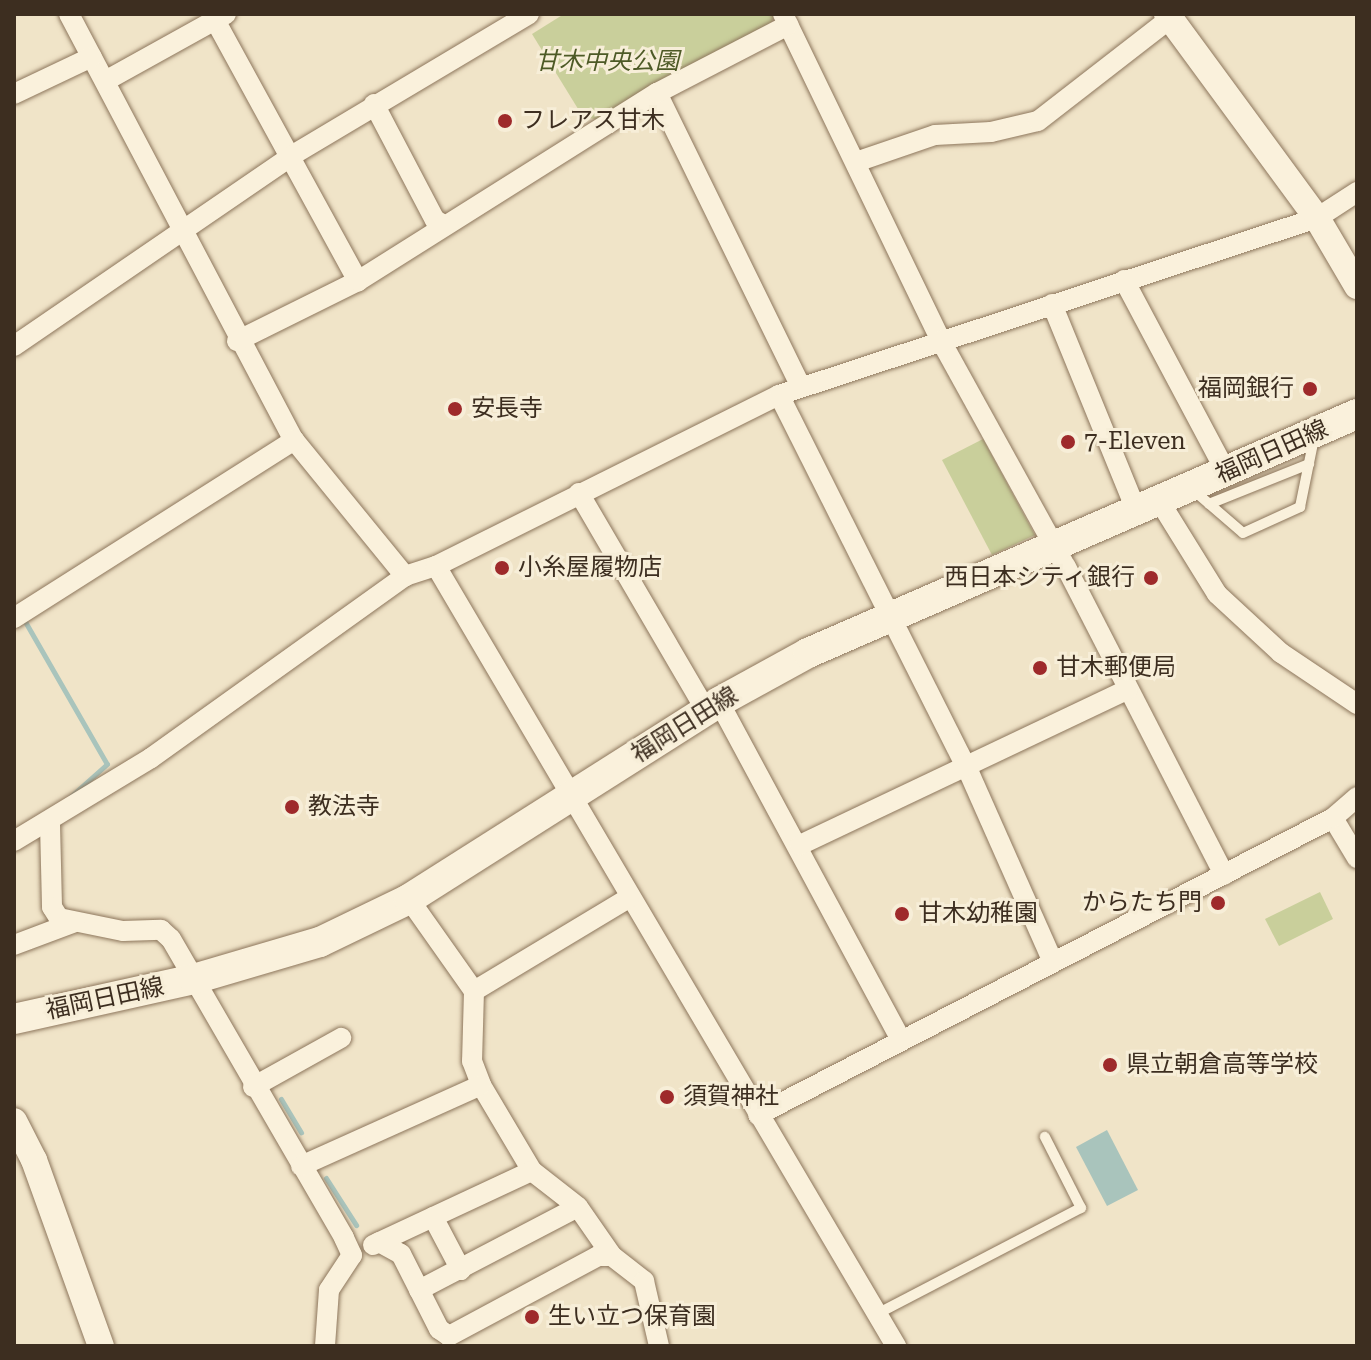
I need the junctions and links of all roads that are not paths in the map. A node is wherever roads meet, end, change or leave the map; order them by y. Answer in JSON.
{"nodes":[{"id":1,"x":69,"y":14,"type":"edge"},
{"id":2,"x":523,"y":15,"type":"edge"},
{"id":3,"x":1169,"y":16,"type":"edge"},
{"id":4,"x":220,"y":17,"type":"edge"},
{"id":5,"x":786,"y":19,"type":"edge"},
{"id":6,"x":92,"y":57,"type":"junction"},
{"id":7,"x":107,"y":80,"type":"junction"},
{"id":8,"x":657,"y":93,"type":"junction"},
{"id":9,"x":14,"y":94,"type":"edge"},
{"id":10,"x":374,"y":104,"type":"junction"},
{"id":11,"x":291,"y":156,"type":"junction"},
{"id":12,"x":856,"y":162,"type":"junction"},
{"id":13,"x":1357,"y":192,"type":"edge"},
{"id":14,"x":1317,"y":218,"type":"junction"},
{"id":15,"x":444,"y":225,"type":"junction"},
{"id":16,"x":184,"y":227,"type":"junction"},
{"id":17,"x":1124,"y":280,"type":"junction"},
{"id":18,"x":358,"y":281,"type":"junction"},
{"id":19,"x":1357,"y":286,"type":"edge"},
{"id":20,"x":1052,"y":304,"type":"junction"},
{"id":21,"x":237,"y":341,"type":"junction"},
{"id":22,"x":941,"y":341,"type":"junction"},
{"id":23,"x":14,"y":346,"type":"edge"},
{"id":24,"x":800,"y":385,"type":"junction"},
{"id":25,"x":779,"y":395,"type":"junction"},
{"id":26,"x":1357,"y":414,"type":"edge"},
{"id":27,"x":1315,"y":433,"type":"junction"},
{"id":28,"x":294,"y":440,"type":"junction"},
{"id":29,"x":1309,"y":464,"type":"junction"},
{"id":30,"x":1226,"y":472,"type":"junction"},
{"id":31,"x":579,"y":493,"type":"junction"},
{"id":32,"x":1200,"y":496,"type":"junction"},
{"id":33,"x":1149,"y":507,"type":"junction"},
{"id":34,"x":1051,"y":548,"type":"junction"},
{"id":35,"x":436,"y":566,"type":"junction"},
{"id":36,"x":405,"y":576,"type":"junction"},
{"id":37,"x":891,"y":614,"type":"junction"},
{"id":38,"x":19,"y":616,"type":"edge"},
{"id":39,"x":1127,"y":690,"type":"junction"},
{"id":40,"x":1357,"y":704,"type":"edge"},
{"id":41,"x":712,"y":706,"type":"junction"},
{"id":42,"x":967,"y":768,"type":"junction"},
{"id":43,"x":1357,"y":797,"type":"edge"},
{"id":44,"x":571,"y":799,"type":"junction"},
{"id":45,"x":1333,"y":818,"type":"junction"},
{"id":46,"x":50,"y":824,"type":"junction"},
{"id":47,"x":14,"y":841,"type":"edge"},
{"id":48,"x":800,"y":845,"type":"junction"},
{"id":49,"x":1357,"y":858,"type":"edge"},
{"id":50,"x":1224,"y":875,"type":"junction"},
{"id":51,"x":629,"y":898,"type":"junction"},
{"id":52,"x":409,"y":899,"type":"junction"},
{"id":53,"x":75,"y":922,"type":"junction"},
{"id":54,"x":14,"y":945,"type":"edge"},
{"id":55,"x":1052,"y":960,"type":"junction"},
{"id":56,"x":194,"y":979,"type":"junction"},
{"id":57,"x":474,"y":991,"type":"junction"},
{"id":58,"x":14,"y":1019,"type":"edge"},
{"id":59,"x":341,"y":1038,"type":"dead end"},
{"id":60,"x":900,"y":1038,"type":"junction"},
{"id":61,"x":481,"y":1085,"type":"junction"},
{"id":62,"x":253,"y":1087,"type":"junction"},
{"id":63,"x":758,"y":1115,"type":"junction"},
{"id":64,"x":14,"y":1121,"type":"edge"},
{"id":65,"x":1045,"y":1137,"type":"dead end"},
{"id":66,"x":301,"y":1166,"type":"junction"},
{"id":67,"x":532,"y":1171,"type":"junction"},
{"id":68,"x":578,"y":1207,"type":"junction"},
{"id":69,"x":433,"y":1217,"type":"junction"},
{"id":70,"x":379,"y":1242,"type":"junction"},
{"id":71,"x":608,"y":1250,"type":"junction"},
{"id":72,"x":352,"y":1255,"type":"junction"},
{"id":73,"x":461,"y":1270,"type":"junction"},
{"id":74,"x":424,"y":1288,"type":"junction"},
{"id":75,"x":877,"y":1314,"type":"junction"},
{"id":76,"x":101,"y":1346,"type":"edge"},
{"id":77,"x":325,"y":1346,"type":"edge"},
{"id":78,"x":659,"y":1346,"type":"edge"},
{"id":79,"x":896,"y":1346,"type":"edge"}],
"edges":[{"from":1,"to":6,"type":"street"},
{"from":2,"to":10,"type":"street"},
{"from":3,"to":12,"type":"street"},
{"from":3,"to":14,"type":"street"},
{"from":4,"to":7,"type":"street"},
{"from":4,"to":11,"type":"street"},
{"from":5,"to":8,"type":"street"},
{"from":5,"to":12,"type":"street"},
{"from":6,"to":7,"type":"street"},
{"from":6,"to":9,"type":"street"},
{"from":7,"to":16,"type":"street"},
{"from":8,"to":15,"type":"street"},
{"from":8,"to":24,"type":"street"},
{"from":10,"to":11,"type":"street"},
{"from":10,"to":15,"type":"street"},
{"from":11,"to":16,"type":"street"},
{"from":11,"to":18,"type":"street"},
{"from":12,"to":22,"type":"street"},
{"from":13,"to":14,"type":"street"},
{"from":14,"to":17,"type":"street"},
{"from":14,"to":19,"type":"street"},
{"from":15,"to":18,"type":"street"},
{"from":16,"to":21,"type":"street"},
{"from":16,"to":23,"type":"street"},
{"from":17,"to":20,"type":"street"},
{"from":17,"to":30,"type":"street"},
{"from":18,"to":21,"type":"street"},
{"from":20,"to":22,"type":"street"},
{"from":20,"to":33,"type":"street"},
{"from":21,"to":28,"type":"street"},
{"from":22,"to":24,"type":"street"},
{"from":22,"to":34,"type":"street"},
{"from":24,"to":25,"type":"street"},
{"from":25,"to":31,"type":"street"},
{"from":25,"to":37,"type":"street"},
{"from":26,"to":27,"type":"main road","name":"福岡日田線"},
{"from":27,"to":29,"type":"lane"},
{"from":27,"to":30,"type":"main road","name":"福岡日田線"},
{"from":28,"to":36,"type":"street"},
{"from":28,"to":38,"type":"street"},
{"from":29,"to":32,"type":"lane"},
{"from":29,"to":32,"type":"lane"},
{"from":30,"to":32,"type":"main road","name":"福岡日田線"},
{"from":31,"to":35,"type":"street"},
{"from":31,"to":41,"type":"street"},
{"from":32,"to":33,"type":"main road","name":"福岡日田線"},
{"from":33,"to":34,"type":"main road","name":"福岡日田線"},
{"from":33,"to":40,"type":"street"},
{"from":34,"to":37,"type":"main road","name":"福岡日田線"},
{"from":34,"to":39,"type":"street"},
{"from":35,"to":36,"type":"street"},
{"from":35,"to":44,"type":"street"},
{"from":36,"to":46,"type":"street"},
{"from":37,"to":41,"type":"main road","name":"福岡日田線"},
{"from":37,"to":42,"type":"street"},
{"from":39,"to":42,"type":"street"},
{"from":39,"to":50,"type":"street"},
{"from":41,"to":44,"type":"main road","name":"福岡日田線"},
{"from":41,"to":48,"type":"street"},
{"from":42,"to":48,"type":"street"},
{"from":42,"to":55,"type":"street"},
{"from":43,"to":45,"type":"street"},
{"from":44,"to":51,"type":"street"},
{"from":44,"to":52,"type":"main road","name":"福岡日田線"},
{"from":45,"to":49,"type":"street"},
{"from":45,"to":50,"type":"street"},
{"from":46,"to":47,"type":"street"},
{"from":46,"to":53,"type":"street"},
{"from":48,"to":60,"type":"street"},
{"from":50,"to":55,"type":"street"},
{"from":51,"to":57,"type":"street"},
{"from":51,"to":63,"type":"street"},
{"from":52,"to":56,"type":"main road","name":"福岡日田線"},
{"from":52,"to":57,"type":"street"},
{"from":53,"to":54,"type":"street"},
{"from":53,"to":56,"type":"street"},
{"from":55,"to":60,"type":"street"},
{"from":56,"to":58,"type":"main road","name":"福岡日田線"},
{"from":56,"to":62,"type":"street"},
{"from":57,"to":61,"type":"street"},
{"from":59,"to":62,"type":"street"},
{"from":60,"to":63,"type":"street"},
{"from":61,"to":66,"type":"street"},
{"from":61,"to":67,"type":"street"},
{"from":62,"to":66,"type":"street"},
{"from":63,"to":75,"type":"street"},
{"from":64,"to":76,"type":"street"},
{"from":65,"to":75,"type":"lane"},
{"from":66,"to":72,"type":"street"},
{"from":67,"to":68,"type":"street"},
{"from":67,"to":69,"type":"street"},
{"from":68,"to":71,"type":"street"},
{"from":68,"to":73,"type":"street"},
{"from":69,"to":70,"type":"street"},
{"from":69,"to":73,"type":"street"},
{"from":70,"to":72,"type":"street"},
{"from":70,"to":74,"type":"street"},
{"from":71,"to":74,"type":"street"},
{"from":71,"to":78,"type":"street"},
{"from":72,"to":77,"type":"street"},
{"from":73,"to":74,"type":"street"},
{"from":75,"to":79,"type":"street"}]}
